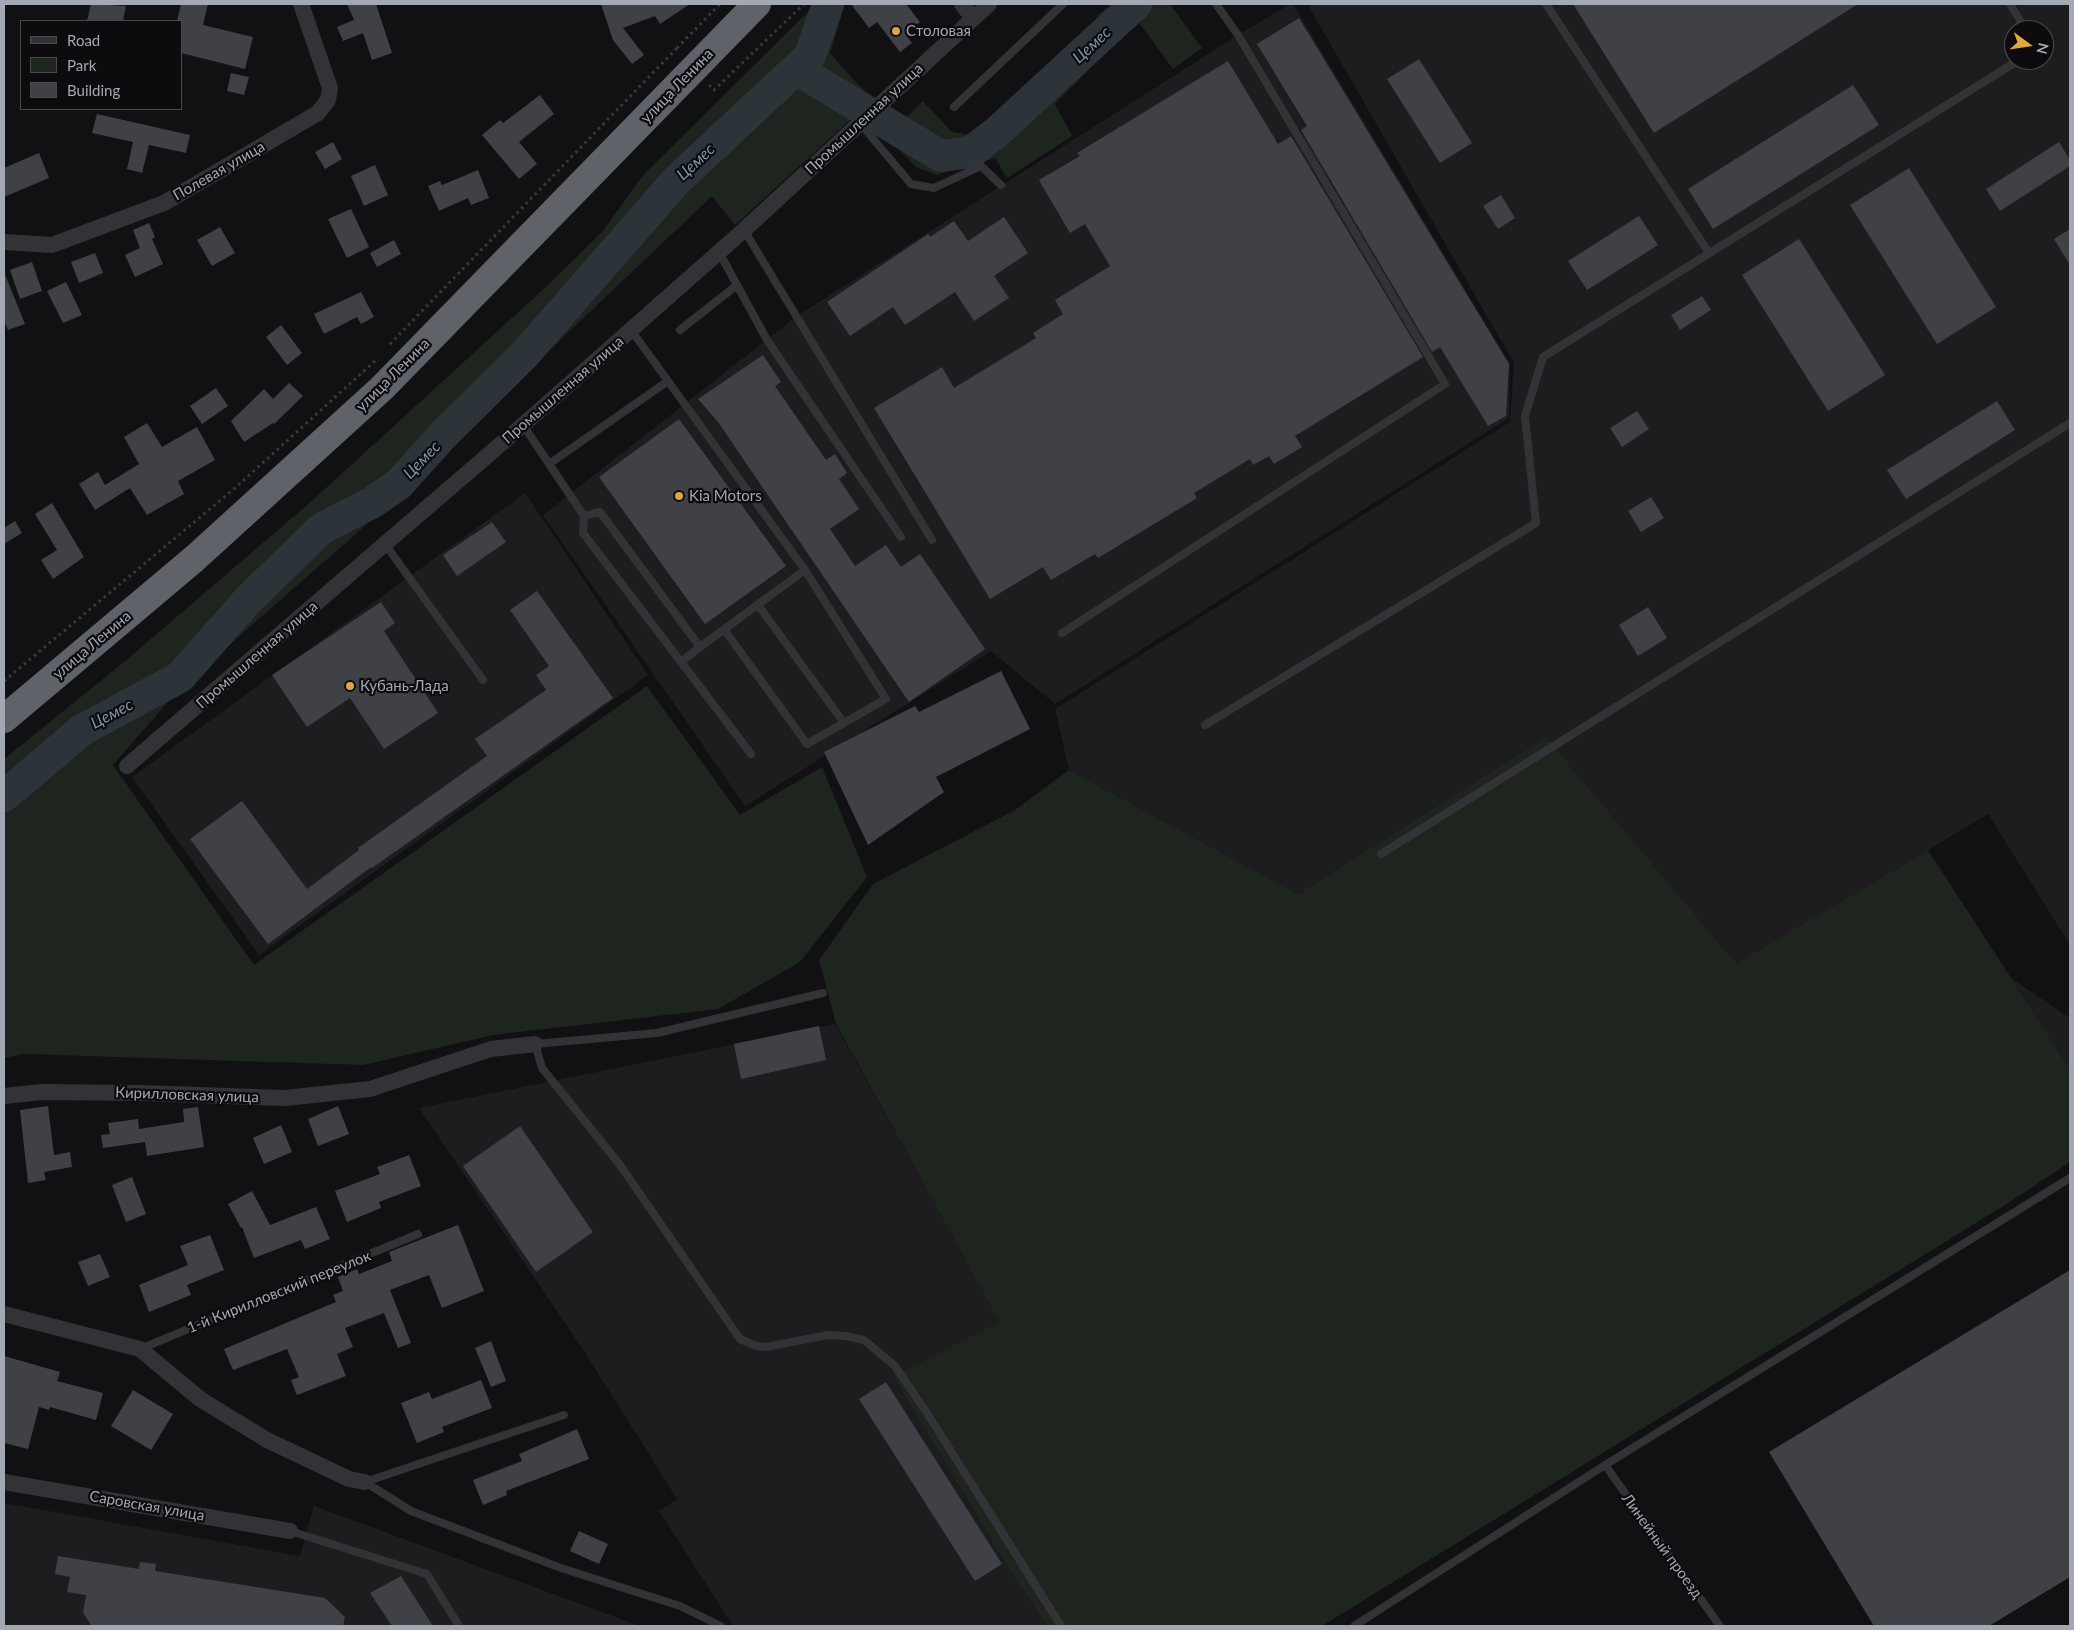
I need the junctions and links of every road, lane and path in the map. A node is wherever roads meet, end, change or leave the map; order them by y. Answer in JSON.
{"nodes":[{"id":1,"x":302,"y":4,"type":"edge"},
{"id":2,"x":756,"y":4,"type":"edge"},
{"id":3,"x":804,"y":4,"type":"edge"},
{"id":4,"x":962,"y":4,"type":"edge"},
{"id":5,"x":989,"y":4,"type":"edge"},
{"id":6,"x":1063,"y":4,"type":"edge"},
{"id":7,"x":1216,"y":4,"type":"edge"},
{"id":8,"x":1546,"y":4,"type":"edge"},
{"id":9,"x":2010,"y":4,"type":"edge"},
{"id":10,"x":800,"y":7,"type":"dead end"},
{"id":11,"x":972,"y":17,"type":"junction"},
{"id":12,"x":2020,"y":20,"type":"edge"},
{"id":13,"x":677,"y":48,"type":"dead end"},
{"id":14,"x":2004,"y":69,"type":"edge"},
{"id":15,"x":954,"y":107,"type":"dead end"},
{"id":16,"x":859,"y":122,"type":"junction"},
{"id":17,"x":1001,"y":185,"type":"dead end"},
{"id":18,"x":744,"y":230,"type":"junction"},
{"id":19,"x":4,"y":242,"type":"edge"},
{"id":20,"x":719,"y":252,"type":"junction"},
{"id":21,"x":1709,"y":253,"type":"junction"},
{"id":22,"x":737,"y":285,"type":"junction"},
{"id":23,"x":631,"y":330,"type":"junction"},
{"id":24,"x":680,"y":330,"type":"dead end"},
{"id":25,"x":387,"y":348,"type":"dead end"},
{"id":26,"x":380,"y":355,"type":"dead end"},
{"id":27,"x":668,"y":381,"type":"junction"},
{"id":28,"x":2070,"y":423,"type":"edge"},
{"id":29,"x":523,"y":425,"type":"junction"},
{"id":30,"x":549,"y":464,"type":"junction"},
{"id":31,"x":584,"y":516,"type":"junction"},
{"id":32,"x":901,"y":536,"type":"dead end"},
{"id":33,"x":932,"y":540,"type":"dead end"},
{"id":34,"x":384,"y":544,"type":"junction"},
{"id":35,"x":805,"y":570,"type":"junction"},
{"id":36,"x":758,"y":605,"type":"junction"},
{"id":37,"x":726,"y":632,"type":"dead end"},
{"id":38,"x":1062,"y":633,"type":"dead end"},
{"id":39,"x":700,"y":647,"type":"junction"},
{"id":40,"x":681,"y":662,"type":"junction"},
{"id":41,"x":483,"y":680,"type":"dead end"},
{"id":42,"x":4,"y":681,"type":"edge"},
{"id":43,"x":4,"y":718,"type":"edge"},
{"id":44,"x":844,"y":722,"type":"junction"},
{"id":45,"x":1205,"y":725,"type":"dead end"},
{"id":46,"x":751,"y":754,"type":"dead end"},
{"id":47,"x":127,"y":766,"type":"dead end"},
{"id":48,"x":1381,"y":854,"type":"dead end"},
{"id":49,"x":823,"y":993,"type":"dead end"},
{"id":50,"x":535,"y":1044,"type":"junction"},
{"id":51,"x":4,"y":1096,"type":"edge"},
{"id":52,"x":2070,"y":1178,"type":"edge"},
{"id":53,"x":418,"y":1234,"type":"dead end"},
{"id":54,"x":4,"y":1314,"type":"edge"},
{"id":55,"x":140,"y":1349,"type":"junction"},
{"id":56,"x":564,"y":1415,"type":"dead end"},
{"id":57,"x":1605,"y":1465,"type":"junction"},
{"id":58,"x":4,"y":1482,"type":"edge"},
{"id":59,"x":365,"y":1482,"type":"junction"},
{"id":60,"x":290,"y":1531,"type":"joint"},
{"id":61,"x":459,"y":1626,"type":"edge"},
{"id":62,"x":721,"y":1626,"type":"edge"},
{"id":63,"x":1060,"y":1626,"type":"edge"},
{"id":64,"x":1354,"y":1626,"type":"edge"},
{"id":65,"x":1720,"y":1626,"type":"edge"}],
"edges":[{"from":1,"to":19,"type":"street","name":"Полевая улица"},
{"from":2,"to":43,"type":"highway","name":"улица Ленина"},
{"from":3,"to":10,"type":"path"},
{"from":4,"to":11,"type":"street"},
{"from":5,"to":11,"type":"street","name":"Промышленная улица"},
{"from":6,"to":15,"type":"lane"},
{"from":7,"to":38,"type":"lane"},
{"from":8,"to":21,"type":"lane"},
{"from":9,"to":12,"type":"lane"},
{"from":11,"to":16,"type":"street","name":"Промышленная улица"},
{"from":13,"to":25,"type":"path"},
{"from":14,"to":21,"type":"lane"},
{"from":16,"to":17,"type":"lane"},
{"from":16,"to":18,"type":"street","name":"Промышленная улица"},
{"from":18,"to":20,"type":"street","name":"Промышленная улица"},
{"from":18,"to":33,"type":"lane"},
{"from":20,"to":22,"type":"lane"},
{"from":20,"to":23,"type":"street","name":"Промышленная улица"},
{"from":21,"to":45,"type":"lane"},
{"from":22,"to":24,"type":"lane"},
{"from":22,"to":32,"type":"lane"},
{"from":23,"to":27,"type":"lane"},
{"from":23,"to":29,"type":"street","name":"Промышленная улица"},
{"from":26,"to":42,"type":"path"},
{"from":27,"to":30,"type":"lane"},
{"from":27,"to":35,"type":"lane"},
{"from":28,"to":48,"type":"lane"},
{"from":29,"to":30,"type":"lane"},
{"from":29,"to":34,"type":"street","name":"Промышленная улица"},
{"from":30,"to":31,"type":"lane"},
{"from":31,"to":39,"type":"lane"},
{"from":31,"to":40,"type":"lane"},
{"from":34,"to":41,"type":"lane"},
{"from":34,"to":47,"type":"street","name":"Промышленная улица"},
{"from":35,"to":36,"type":"lane"},
{"from":35,"to":44,"type":"lane"},
{"from":36,"to":39,"type":"lane"},
{"from":36,"to":44,"type":"lane"},
{"from":37,"to":44,"type":"lane"},
{"from":39,"to":40,"type":"lane"},
{"from":40,"to":46,"type":"lane"},
{"from":49,"to":50,"type":"lane"},
{"from":50,"to":51,"type":"street","name":"Кирилловская улица"},
{"from":50,"to":63,"type":"lane"},
{"from":52,"to":57,"type":"lane"},
{"from":53,"to":55,"type":"lane","name":"1-й Кирилловский переулок"},
{"from":54,"to":55,"type":"street"},
{"from":55,"to":59,"type":"street"},
{"from":56,"to":59,"type":"lane"},
{"from":57,"to":64,"type":"lane"},
{"from":57,"to":65,"type":"lane","name":"Линейный проезд"},
{"from":58,"to":60,"type":"street","name":"Саровская улица"},
{"from":59,"to":62,"type":"lane"},
{"from":60,"to":61,"type":"lane"}]}
